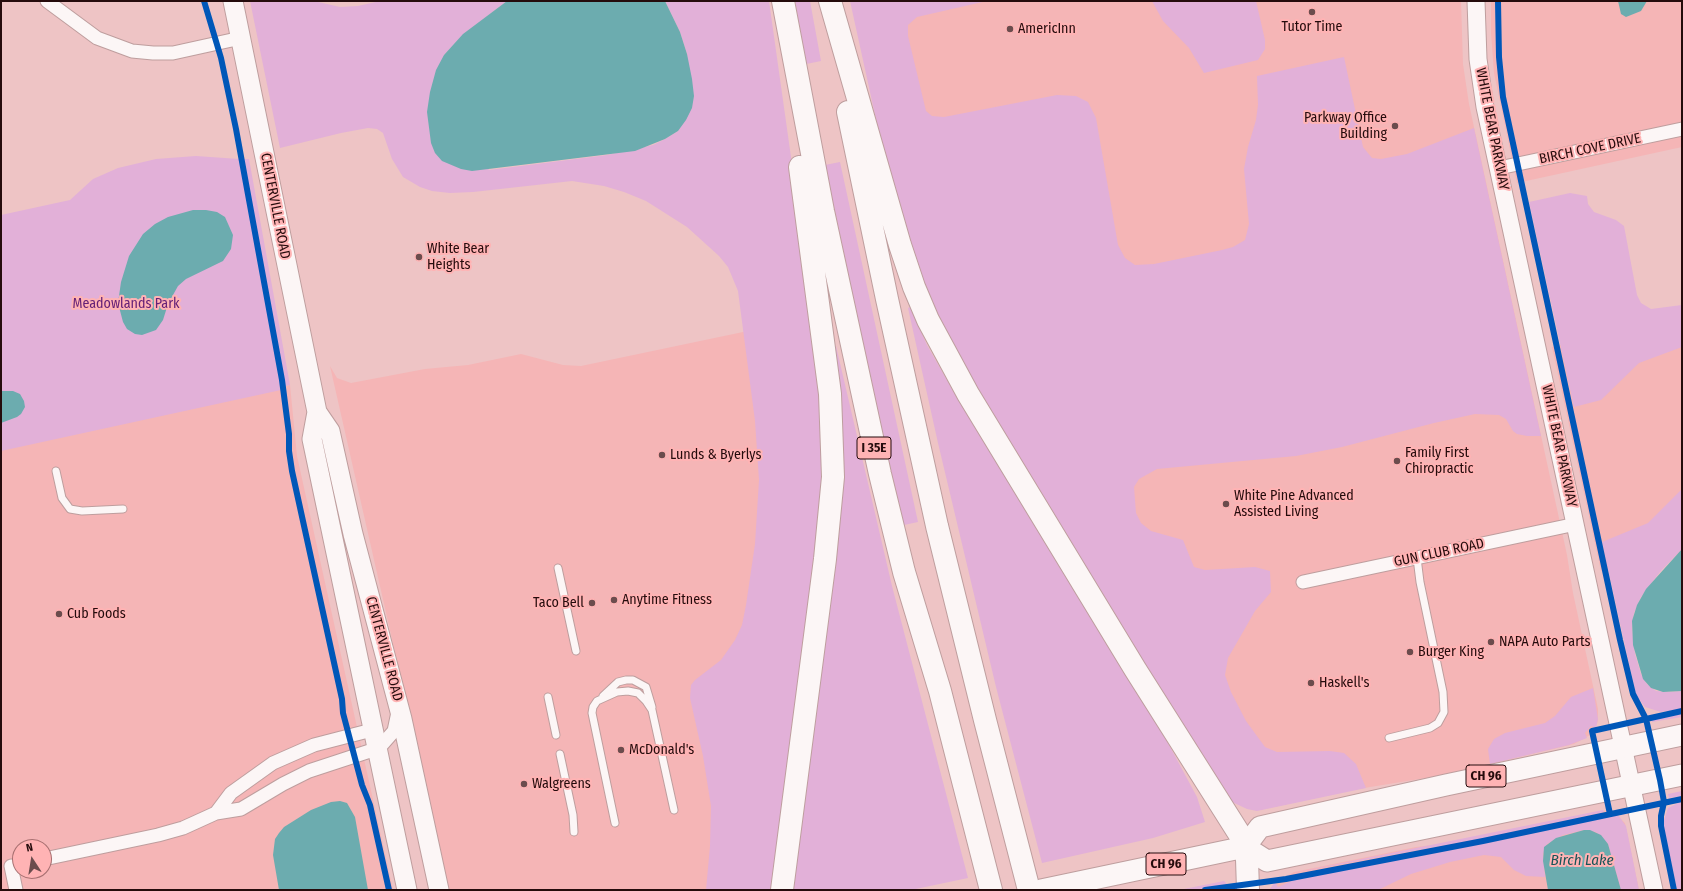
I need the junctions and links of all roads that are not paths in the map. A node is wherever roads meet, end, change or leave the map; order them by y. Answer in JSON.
{"nodes":[{"id":1,"x":47,"y":1,"type":"edge"},
{"id":2,"x":233,"y":1,"type":"edge"},
{"id":3,"x":783,"y":1,"type":"edge"},
{"id":4,"x":829,"y":1,"type":"edge"},
{"id":5,"x":1476,"y":1,"type":"edge"},
{"id":6,"x":241,"y":38,"type":"junction"},
{"id":7,"x":1682,"y":129,"type":"edge"},
{"id":8,"x":1499,"y":168,"type":"junction"},
{"id":9,"x":317,"y":412,"type":"junction"},
{"id":10,"x":56,"y":471,"type":"dead end"},
{"id":11,"x":122,"y":510,"type":"dead end"},
{"id":12,"x":1576,"y":524,"type":"junction"},
{"id":13,"x":1417,"y":558,"type":"junction"},
{"id":14,"x":558,"y":568,"type":"dead end"},
{"id":15,"x":1303,"y":582,"type":"dead end"},
{"id":16,"x":576,"y":651,"type":"dead end"},
{"id":17,"x":548,"y":697,"type":"dead end"},
{"id":18,"x":600,"y":698,"type":"junction"},
{"id":19,"x":398,"y":703,"type":"junction"},
{"id":20,"x":654,"y":717,"type":"junction"},
{"id":21,"x":372,"y":730,"type":"junction"},
{"id":22,"x":1682,"y":735,"type":"edge"},
{"id":23,"x":556,"y":736,"type":"dead end"},
{"id":24,"x":1389,"y":738,"type":"dead end"},
{"id":25,"x":1623,"y":747,"type":"junction"},
{"id":26,"x":376,"y":749,"type":"junction"},
{"id":27,"x":560,"y":754,"type":"dead end"},
{"id":28,"x":1682,"y":776,"type":"edge"},
{"id":29,"x":1632,"y":786,"type":"junction"},
{"id":30,"x":674,"y":810,"type":"dead end"},
{"id":31,"x":216,"y":813,"type":"junction"},
{"id":32,"x":615,"y":823,"type":"dead end"},
{"id":33,"x":574,"y":832,"type":"dead end"},
{"id":34,"x":1245,"y":847,"type":"junction"},
{"id":35,"x":52,"y":857,"type":"edge"},
{"id":36,"x":11,"y":866,"type":"edge"},
{"id":37,"x":16,"y":890,"type":"edge"},
{"id":38,"x":407,"y":890,"type":"edge"},
{"id":39,"x":439,"y":890,"type":"edge"},
{"id":40,"x":782,"y":890,"type":"edge"},
{"id":41,"x":991,"y":890,"type":"edge"},
{"id":42,"x":1029,"y":890,"type":"edge"},
{"id":43,"x":1042,"y":890,"type":"edge"},
{"id":44,"x":1248,"y":890,"type":"edge"},
{"id":45,"x":1654,"y":890,"type":"edge"}],
"edges":[{"from":1,"to":6,"type":"street"},
{"from":2,"to":6,"type":"main road","name":"CENTERVILLE ROAD"},
{"from":3,"to":40,"type":"highway"},
{"from":3,"to":41,"type":"highway","number":"I 35E"},
{"from":4,"to":34,"type":"highway"},
{"from":4,"to":42,"type":"highway"},
{"from":5,"to":8,"type":"street","name":"WHITE BEAR PARKWAY"},
{"from":6,"to":9,"type":"main road","name":"CENTERVILLE ROAD"},
{"from":7,"to":8,"type":"street","name":"BIRCH COVE DRIVE"},
{"from":8,"to":12,"type":"street","name":"WHITE BEAR PARKWAY"},
{"from":9,"to":19,"type":"main road","name":"CENTERVILLE ROAD"},
{"from":9,"to":21,"type":"main road","name":"CENTERVILLE ROAD"},
{"from":10,"to":11,"type":"lane"},
{"from":12,"to":13,"type":"street","name":"GUN CLUB ROAD"},
{"from":12,"to":25,"type":"street","name":"WHITE BEAR PARKWAY"},
{"from":13,"to":15,"type":"street","name":"GUN CLUB ROAD"},
{"from":13,"to":24,"type":"lane"},
{"from":14,"to":16,"type":"lane"},
{"from":17,"to":23,"type":"lane"},
{"from":18,"to":20,"type":"lane"},
{"from":18,"to":20,"type":"lane"},
{"from":18,"to":32,"type":"lane"},
{"from":19,"to":26,"type":"street"},
{"from":19,"to":39,"type":"main road","name":"CENTERVILLE ROAD"},
{"from":20,"to":30,"type":"lane"},
{"from":21,"to":26,"type":"main road","name":"CENTERVILLE ROAD"},
{"from":21,"to":31,"type":"street"},
{"from":22,"to":25,"type":"main road","number":"CH 96"},
{"from":25,"to":29,"type":"street","name":"WHITE BEAR PARKWAY"},
{"from":25,"to":34,"type":"main road","number":"CH 96"},
{"from":26,"to":31,"type":"street"},
{"from":26,"to":38,"type":"main road","name":"CENTERVILLE ROAD"},
{"from":27,"to":33,"type":"lane"},
{"from":28,"to":29,"type":"main road"},
{"from":29,"to":34,"type":"main road"},
{"from":29,"to":45,"type":"street","name":"WHITE BEAR PARKWAY"},
{"from":31,"to":35,"type":"street"},
{"from":34,"to":43,"type":"main road","number":"CH 96"},
{"from":34,"to":44,"type":"highway"},
{"from":36,"to":37,"type":"street"}]}
